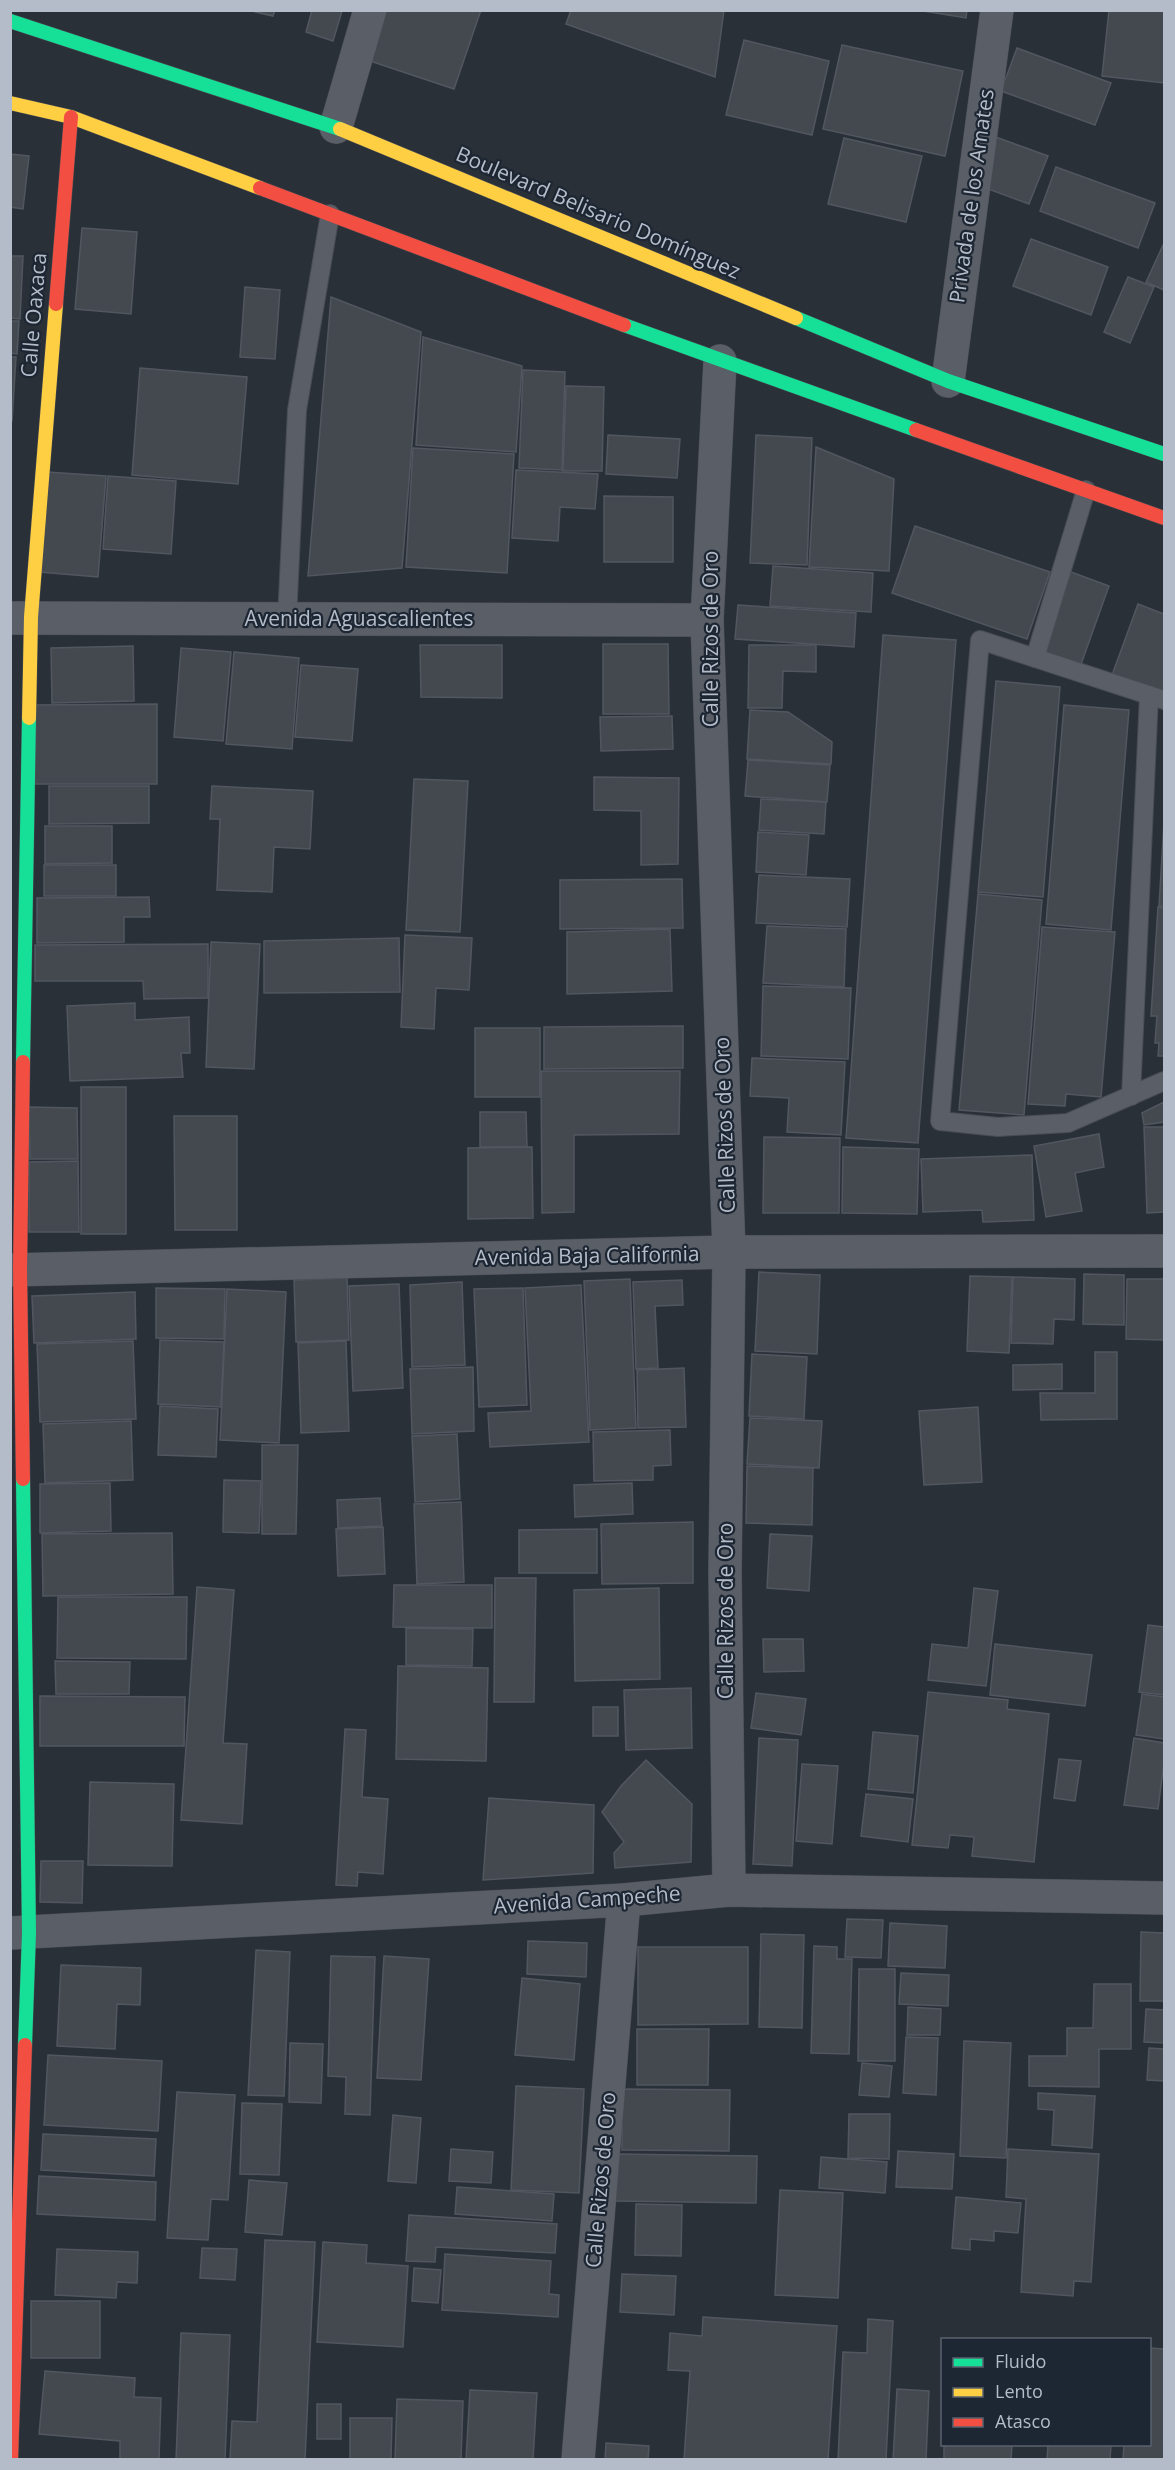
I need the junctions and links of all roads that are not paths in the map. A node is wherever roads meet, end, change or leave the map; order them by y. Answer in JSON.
{"nodes":[{"id":1,"x":370,"y":10,"type":"edge"},
{"id":2,"x":997,"y":10,"type":"edge"},
{"id":3,"x":10,"y":21,"type":"edge"},
{"id":4,"x":10,"y":103,"type":"edge"},
{"id":5,"x":71,"y":117,"type":"junction"},
{"id":6,"x":336,"y":127,"type":"junction"},
{"id":7,"x":330,"y":214,"type":"junction"},
{"id":8,"x":720,"y":361,"type":"junction"},
{"id":9,"x":948,"y":381,"type":"junction"},
{"id":10,"x":1164,"y":454,"type":"edge"},
{"id":11,"x":1086,"y":490,"type":"junction"},
{"id":12,"x":1164,"y":518,"type":"edge"},
{"id":13,"x":21,"y":618,"type":"edge"},
{"id":14,"x":287,"y":619,"type":"junction"},
{"id":15,"x":707,"y":620,"type":"junction"},
{"id":16,"x":1035,"y":658,"type":"junction"},
{"id":17,"x":1156,"y":697,"type":"edge"},
{"id":18,"x":1164,"y":1081,"type":"edge"},
{"id":19,"x":1131,"y":1096,"type":"junction"},
{"id":20,"x":1164,"y":1251,"type":"edge"},
{"id":21,"x":729,"y":1252,"type":"junction"},
{"id":22,"x":15,"y":1269,"type":"edge"},
{"id":23,"x":729,"y":1890,"type":"junction"},
{"id":24,"x":1164,"y":1898,"type":"edge"},
{"id":25,"x":624,"y":1900,"type":"junction"},
{"id":26,"x":20,"y":1933,"type":"edge"},
{"id":27,"x":11,"y":2460,"type":"edge"},
{"id":28,"x":578,"y":2460,"type":"edge"}],
"edges":[{"from":1,"to":6,"type":"street"},
{"from":2,"to":9,"type":"street","name":"Privada de los Amates"},
{"from":3,"to":6,"type":"main road","name":"Boulevard Belisario Domínguez"},
{"from":4,"to":5,"type":"main road"},
{"from":5,"to":7,"type":"main road"},
{"from":5,"to":13,"type":"main road","name":"Calle Oaxaca"},
{"from":6,"to":9,"type":"main road","name":"Boulevard Belisario Domínguez"},
{"from":7,"to":8,"type":"main road"},
{"from":7,"to":14,"type":"lane"},
{"from":8,"to":11,"type":"main road"},
{"from":8,"to":15,"type":"street","name":"Calle Rizos de Oro"},
{"from":9,"to":10,"type":"main road","name":"Boulevard Belisario Domínguez"},
{"from":11,"to":12,"type":"main road"},
{"from":11,"to":16,"type":"lane"},
{"from":13,"to":14,"type":"street","name":"Avenida Aguascalientes"},
{"from":13,"to":22,"type":"main road","name":"Calle Oaxaca"},
{"from":14,"to":15,"type":"street","name":"Avenida Aguascalientes"},
{"from":15,"to":21,"type":"street","name":"Calle Rizos de Oro"},
{"from":16,"to":17,"type":"lane"},
{"from":16,"to":19,"type":"lane"},
{"from":17,"to":19,"type":"lane"},
{"from":18,"to":19,"type":"lane"},
{"from":20,"to":21,"type":"street","name":"Avenida Baja California"},
{"from":21,"to":22,"type":"street","name":"Avenida Baja California"},
{"from":21,"to":23,"type":"street","name":"Calle Rizos de Oro"},
{"from":22,"to":26,"type":"main road","name":"Calle Oaxaca"},
{"from":23,"to":24,"type":"street","name":"Avenida Campeche"},
{"from":23,"to":25,"type":"street","name":"Avenida Campeche"},
{"from":25,"to":26,"type":"street","name":"Avenida Campeche"},
{"from":25,"to":28,"type":"street","name":"Calle Rizos de Oro"},
{"from":26,"to":27,"type":"main road","name":"Calle Oaxaca"}]}
